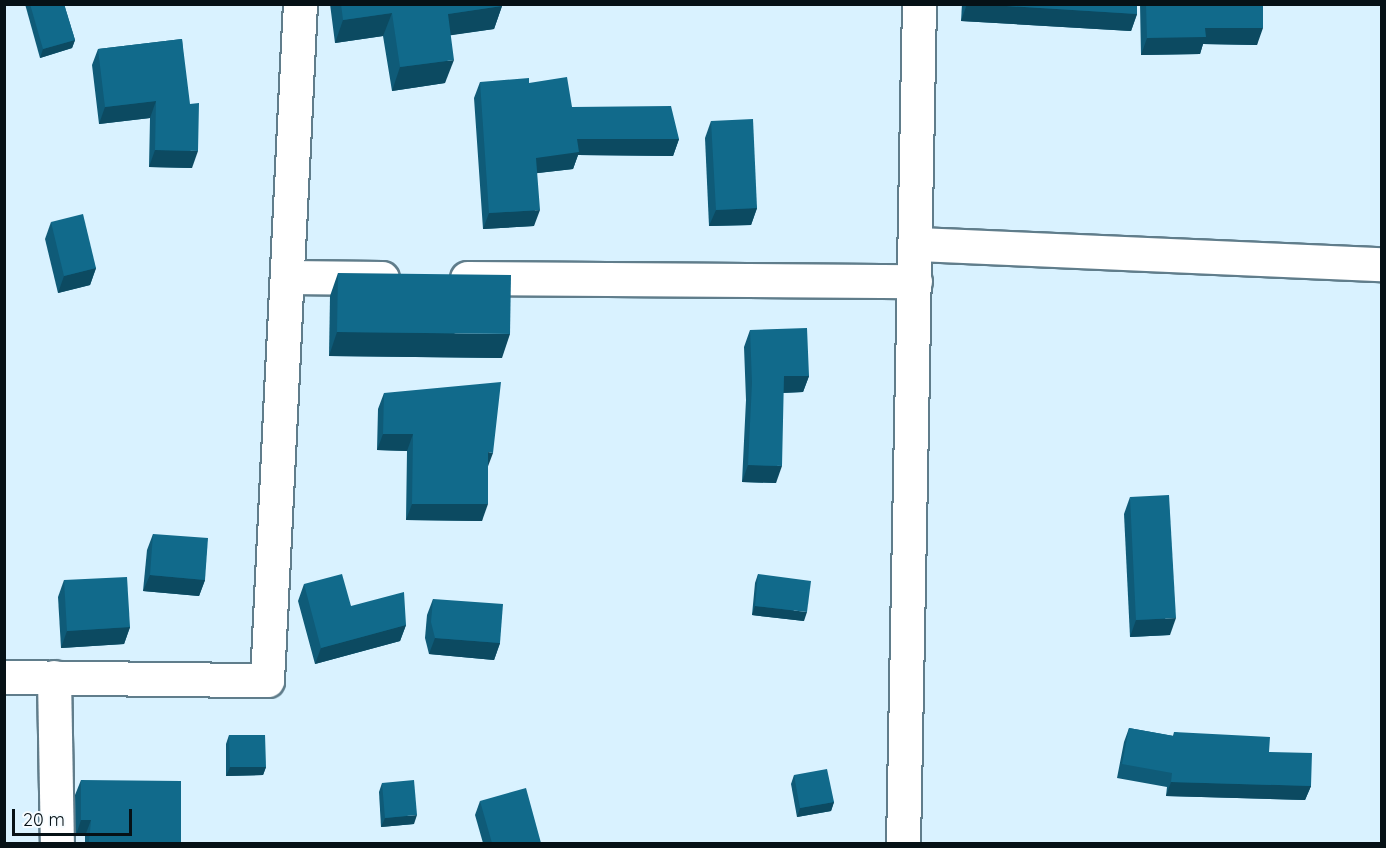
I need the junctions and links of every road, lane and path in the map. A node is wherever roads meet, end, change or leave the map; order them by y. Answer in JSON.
{"nodes":[{"id":1,"x":300,"y":4,"type":"edge"},
{"id":2,"x":919,"y":4,"type":"edge"},
{"id":3,"x":917,"y":244,"type":"junction"},
{"id":4,"x":1382,"y":264,"type":"edge"},
{"id":5,"x":288,"y":277,"type":"junction"},
{"id":6,"x":915,"y":281,"type":"junction"},
{"id":7,"x":4,"y":677,"type":"edge"},
{"id":8,"x":54,"y":677,"type":"junction"},
{"id":9,"x":57,"y":843,"type":"edge"},
{"id":10,"x":903,"y":843,"type":"edge"}],
"edges":[{"from":1,"to":5,"type":"street"},
{"from":2,"to":3,"type":"street"},
{"from":3,"to":4,"type":"street"},
{"from":3,"to":6,"type":"street"},
{"from":5,"to":6,"type":"street"},
{"from":5,"to":8,"type":"street"},
{"from":6,"to":10,"type":"street"},
{"from":7,"to":8,"type":"street"},
{"from":8,"to":9,"type":"street"}]}
